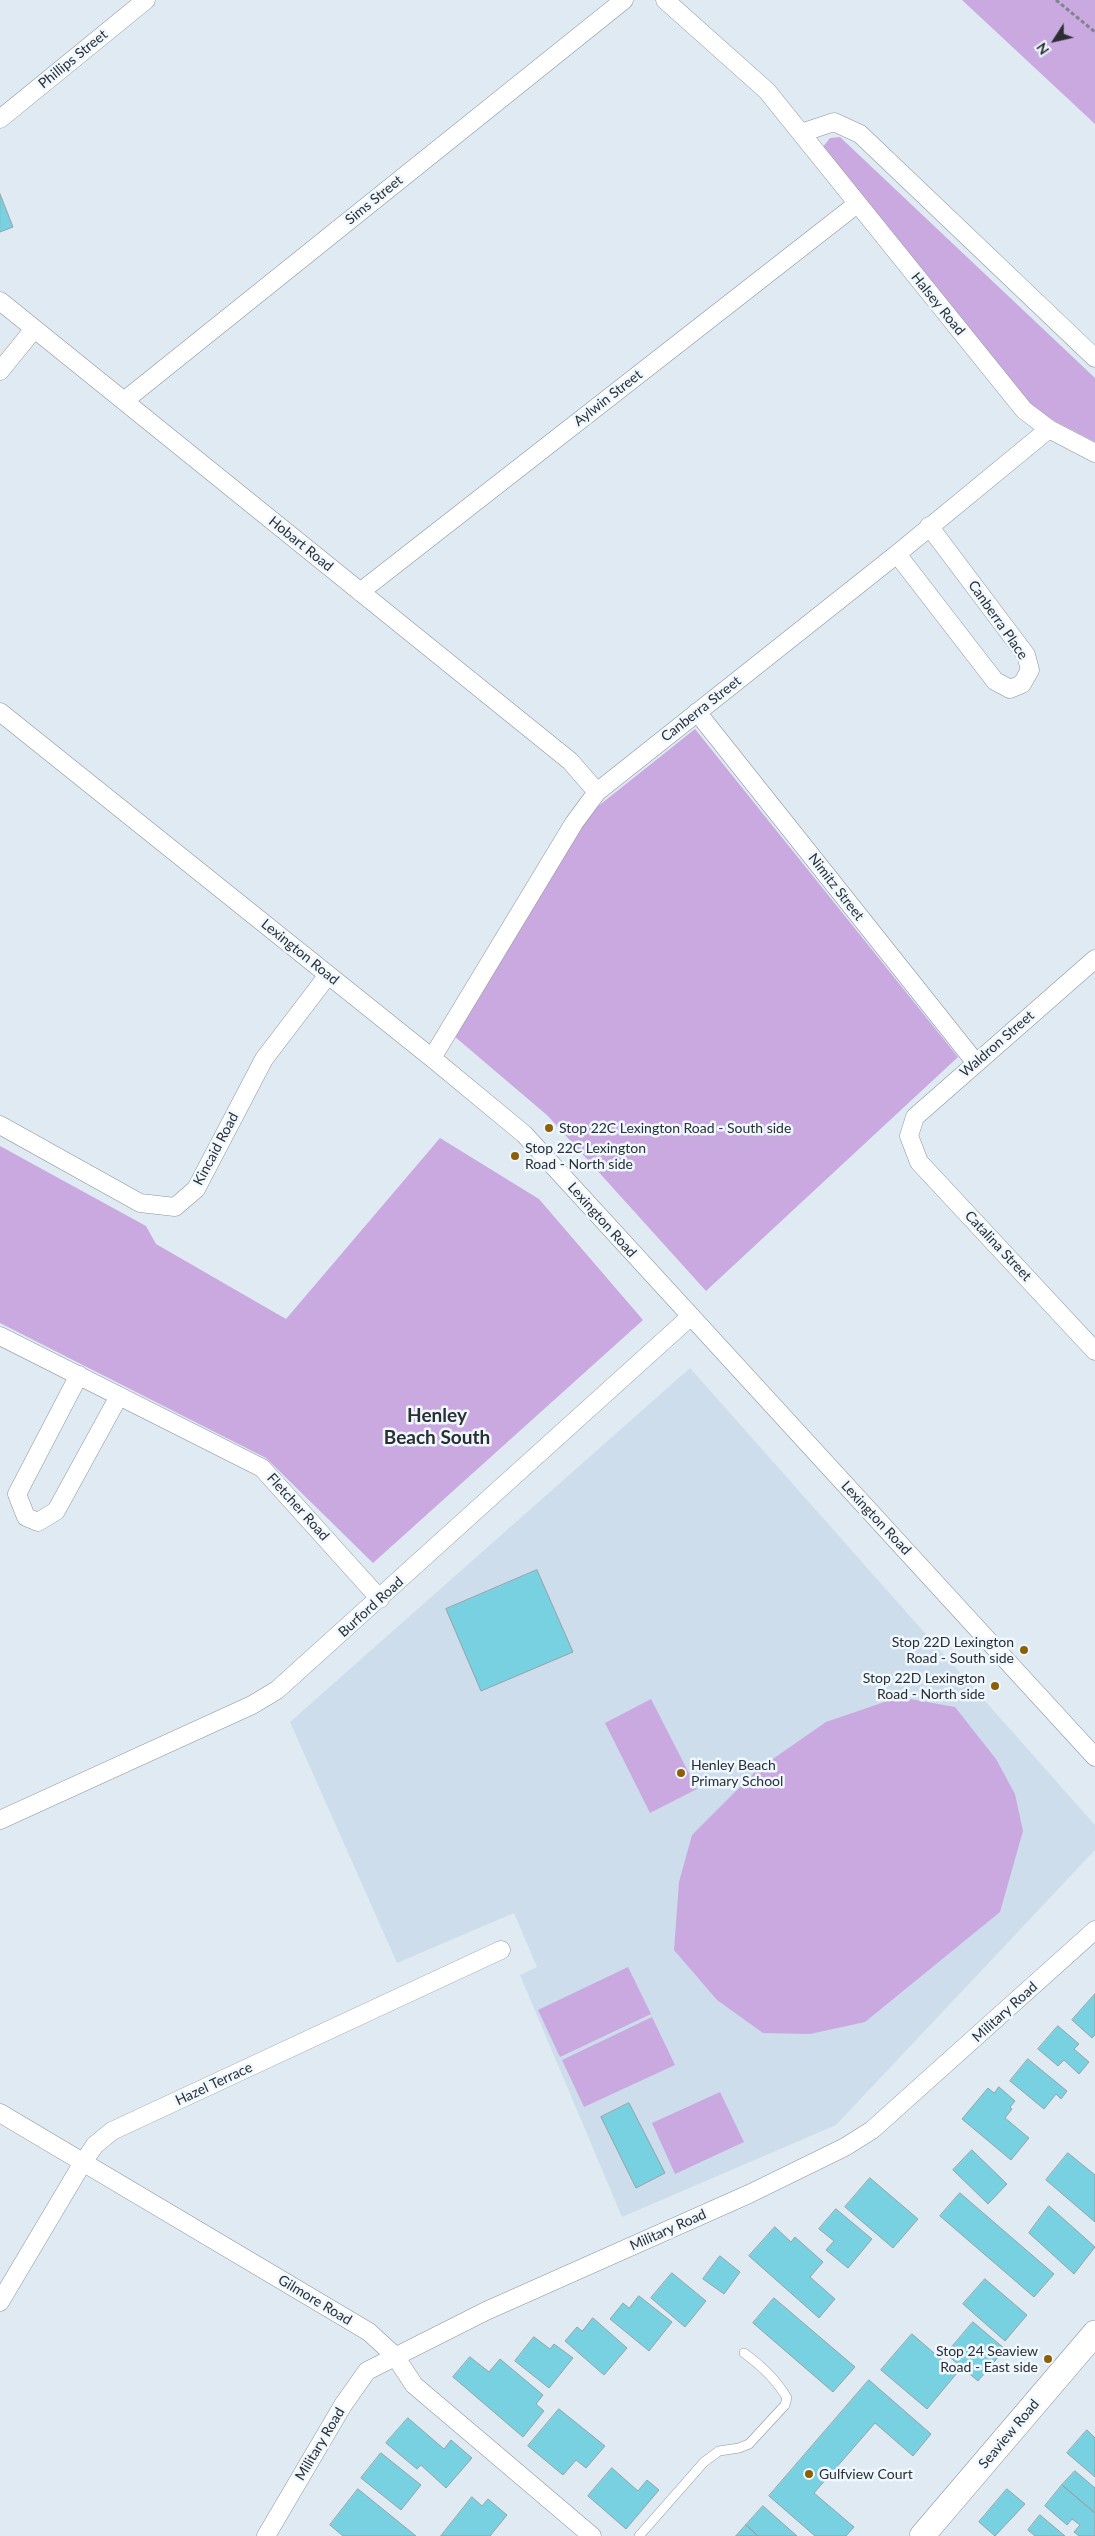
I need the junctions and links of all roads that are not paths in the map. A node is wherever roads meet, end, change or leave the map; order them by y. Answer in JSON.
{"nodes":[{"id":1,"x":146,"y":0,"type":"edge"},
{"id":2,"x":624,"y":0,"type":"edge"},
{"id":3,"x":665,"y":0,"type":"edge"},
{"id":4,"x":0,"y":118,"type":"edge"},
{"id":5,"x":801,"y":133,"type":"junction"},
{"id":6,"x":857,"y":204,"type":"junction"},
{"id":7,"x":0,"y":301,"type":"edge"},
{"id":8,"x":34,"y":328,"type":"junction"},
{"id":9,"x":1095,"y":358,"type":"edge"},
{"id":10,"x":0,"y":371,"type":"edge"},
{"id":11,"x":124,"y":401,"type":"junction"},
{"id":12,"x":1049,"y":429,"type":"junction"},
{"id":13,"x":1095,"y":453,"type":"edge"},
{"id":14,"x":929,"y":526,"type":"junction"},
{"id":15,"x":897,"y":554,"type":"junction"},
{"id":16,"x":360,"y":592,"type":"junction"},
{"id":17,"x":0,"y":712,"type":"edge"},
{"id":18,"x":697,"y":712,"type":"junction"},
{"id":19,"x":597,"y":792,"type":"junction"},
{"id":20,"x":1095,"y":958,"type":"edge"},
{"id":21,"x":328,"y":975,"type":"junction"},
{"id":22,"x":432,"y":1058,"type":"junction"},
{"id":23,"x":976,"y":1063,"type":"junction"},
{"id":24,"x":0,"y":1125,"type":"edge"},
{"id":25,"x":909,"y":1136,"type":"joint"},
{"id":26,"x":690,"y":1317,"type":"junction"},
{"id":27,"x":0,"y":1336,"type":"edge"},
{"id":28,"x":1095,"y":1350,"type":"edge"},
{"id":29,"x":79,"y":1375,"type":"junction"},
{"id":30,"x":119,"y":1396,"type":"junction"},
{"id":31,"x":380,"y":1599,"type":"junction"},
{"id":32,"x":1095,"y":1756,"type":"edge"},
{"id":33,"x":0,"y":1820,"type":"edge"},
{"id":34,"x":1095,"y":1930,"type":"edge"},
{"id":35,"x":502,"y":1950,"type":"dead end"},
{"id":36,"x":0,"y":2113,"type":"edge"},
{"id":37,"x":82,"y":2164,"type":"junction"},
{"id":38,"x":0,"y":2302,"type":"edge"},
{"id":39,"x":1095,"y":2333,"type":"edge"},
{"id":40,"x":744,"y":2353,"type":"dead end"},
{"id":41,"x":395,"y":2356,"type":"junction"},
{"id":42,"x":266,"y":2536,"type":"edge"},
{"id":43,"x":592,"y":2536,"type":"edge"},
{"id":44,"x":639,"y":2536,"type":"edge"},
{"id":45,"x":922,"y":2536,"type":"edge"}],
"edges":[{"from":1,"to":4,"type":"street","name":"Phillips Street"},
{"from":2,"to":11,"type":"street","name":"Sims Street"},
{"from":3,"to":5,"type":"street","name":"Halsey Road"},
{"from":5,"to":6,"type":"street","name":"Halsey Road"},
{"from":5,"to":9,"type":"street"},
{"from":6,"to":12,"type":"street","name":"Halsey Road"},
{"from":6,"to":16,"type":"street","name":"Aylwin Street"},
{"from":7,"to":8,"type":"street","name":"Hobart Road"},
{"from":8,"to":10,"type":"street"},
{"from":8,"to":11,"type":"street","name":"Hobart Road"},
{"from":11,"to":16,"type":"street","name":"Hobart Road"},
{"from":12,"to":13,"type":"street","name":"Halsey Road"},
{"from":12,"to":14,"type":"street","name":"Canberra Street"},
{"from":14,"to":15,"type":"street","name":"Canberra Street"},
{"from":14,"to":15,"type":"street","name":"Canberra Place"},
{"from":15,"to":18,"type":"street","name":"Canberra Street"},
{"from":16,"to":19,"type":"street","name":"Hobart Road"},
{"from":17,"to":21,"type":"street","name":"Lexington Road"},
{"from":18,"to":19,"type":"street","name":"Canberra Street"},
{"from":18,"to":23,"type":"street","name":"Nimitz Street"},
{"from":19,"to":22,"type":"street","name":"Canberra Street"},
{"from":20,"to":23,"type":"street","name":"Waldron Street"},
{"from":21,"to":22,"type":"street","name":"Lexington Road"},
{"from":21,"to":24,"type":"street","name":"Kincaid Road"},
{"from":22,"to":26,"type":"street","name":"Lexington Road"},
{"from":23,"to":25,"type":"street","name":"Waldron Street"},
{"from":25,"to":28,"type":"street","name":"Catalina Street"},
{"from":26,"to":31,"type":"street","name":"Burford Road"},
{"from":26,"to":32,"type":"street","name":"Lexington Road"},
{"from":27,"to":29,"type":"street","name":"Fletcher Road"},
{"from":29,"to":30,"type":"street","name":"Fletcher Road"},
{"from":29,"to":30,"type":"street"},
{"from":30,"to":31,"type":"street","name":"Fletcher Road"},
{"from":31,"to":33,"type":"street","name":"Burford Road"},
{"from":34,"to":41,"type":"street","name":"Military Road"},
{"from":35,"to":37,"type":"street","name":"Hazel Terrace"},
{"from":36,"to":37,"type":"street","name":"Gilmore Road"},
{"from":37,"to":38,"type":"street","name":"Hazel Terrace"},
{"from":37,"to":41,"type":"street","name":"Gilmore Road"},
{"from":39,"to":45,"type":"main road","name":"Seaview Road"},
{"from":40,"to":44,"type":"lane"},
{"from":41,"to":42,"type":"street","name":"Military Road"},
{"from":41,"to":43,"type":"street","name":"Gilmore Road"}]}
